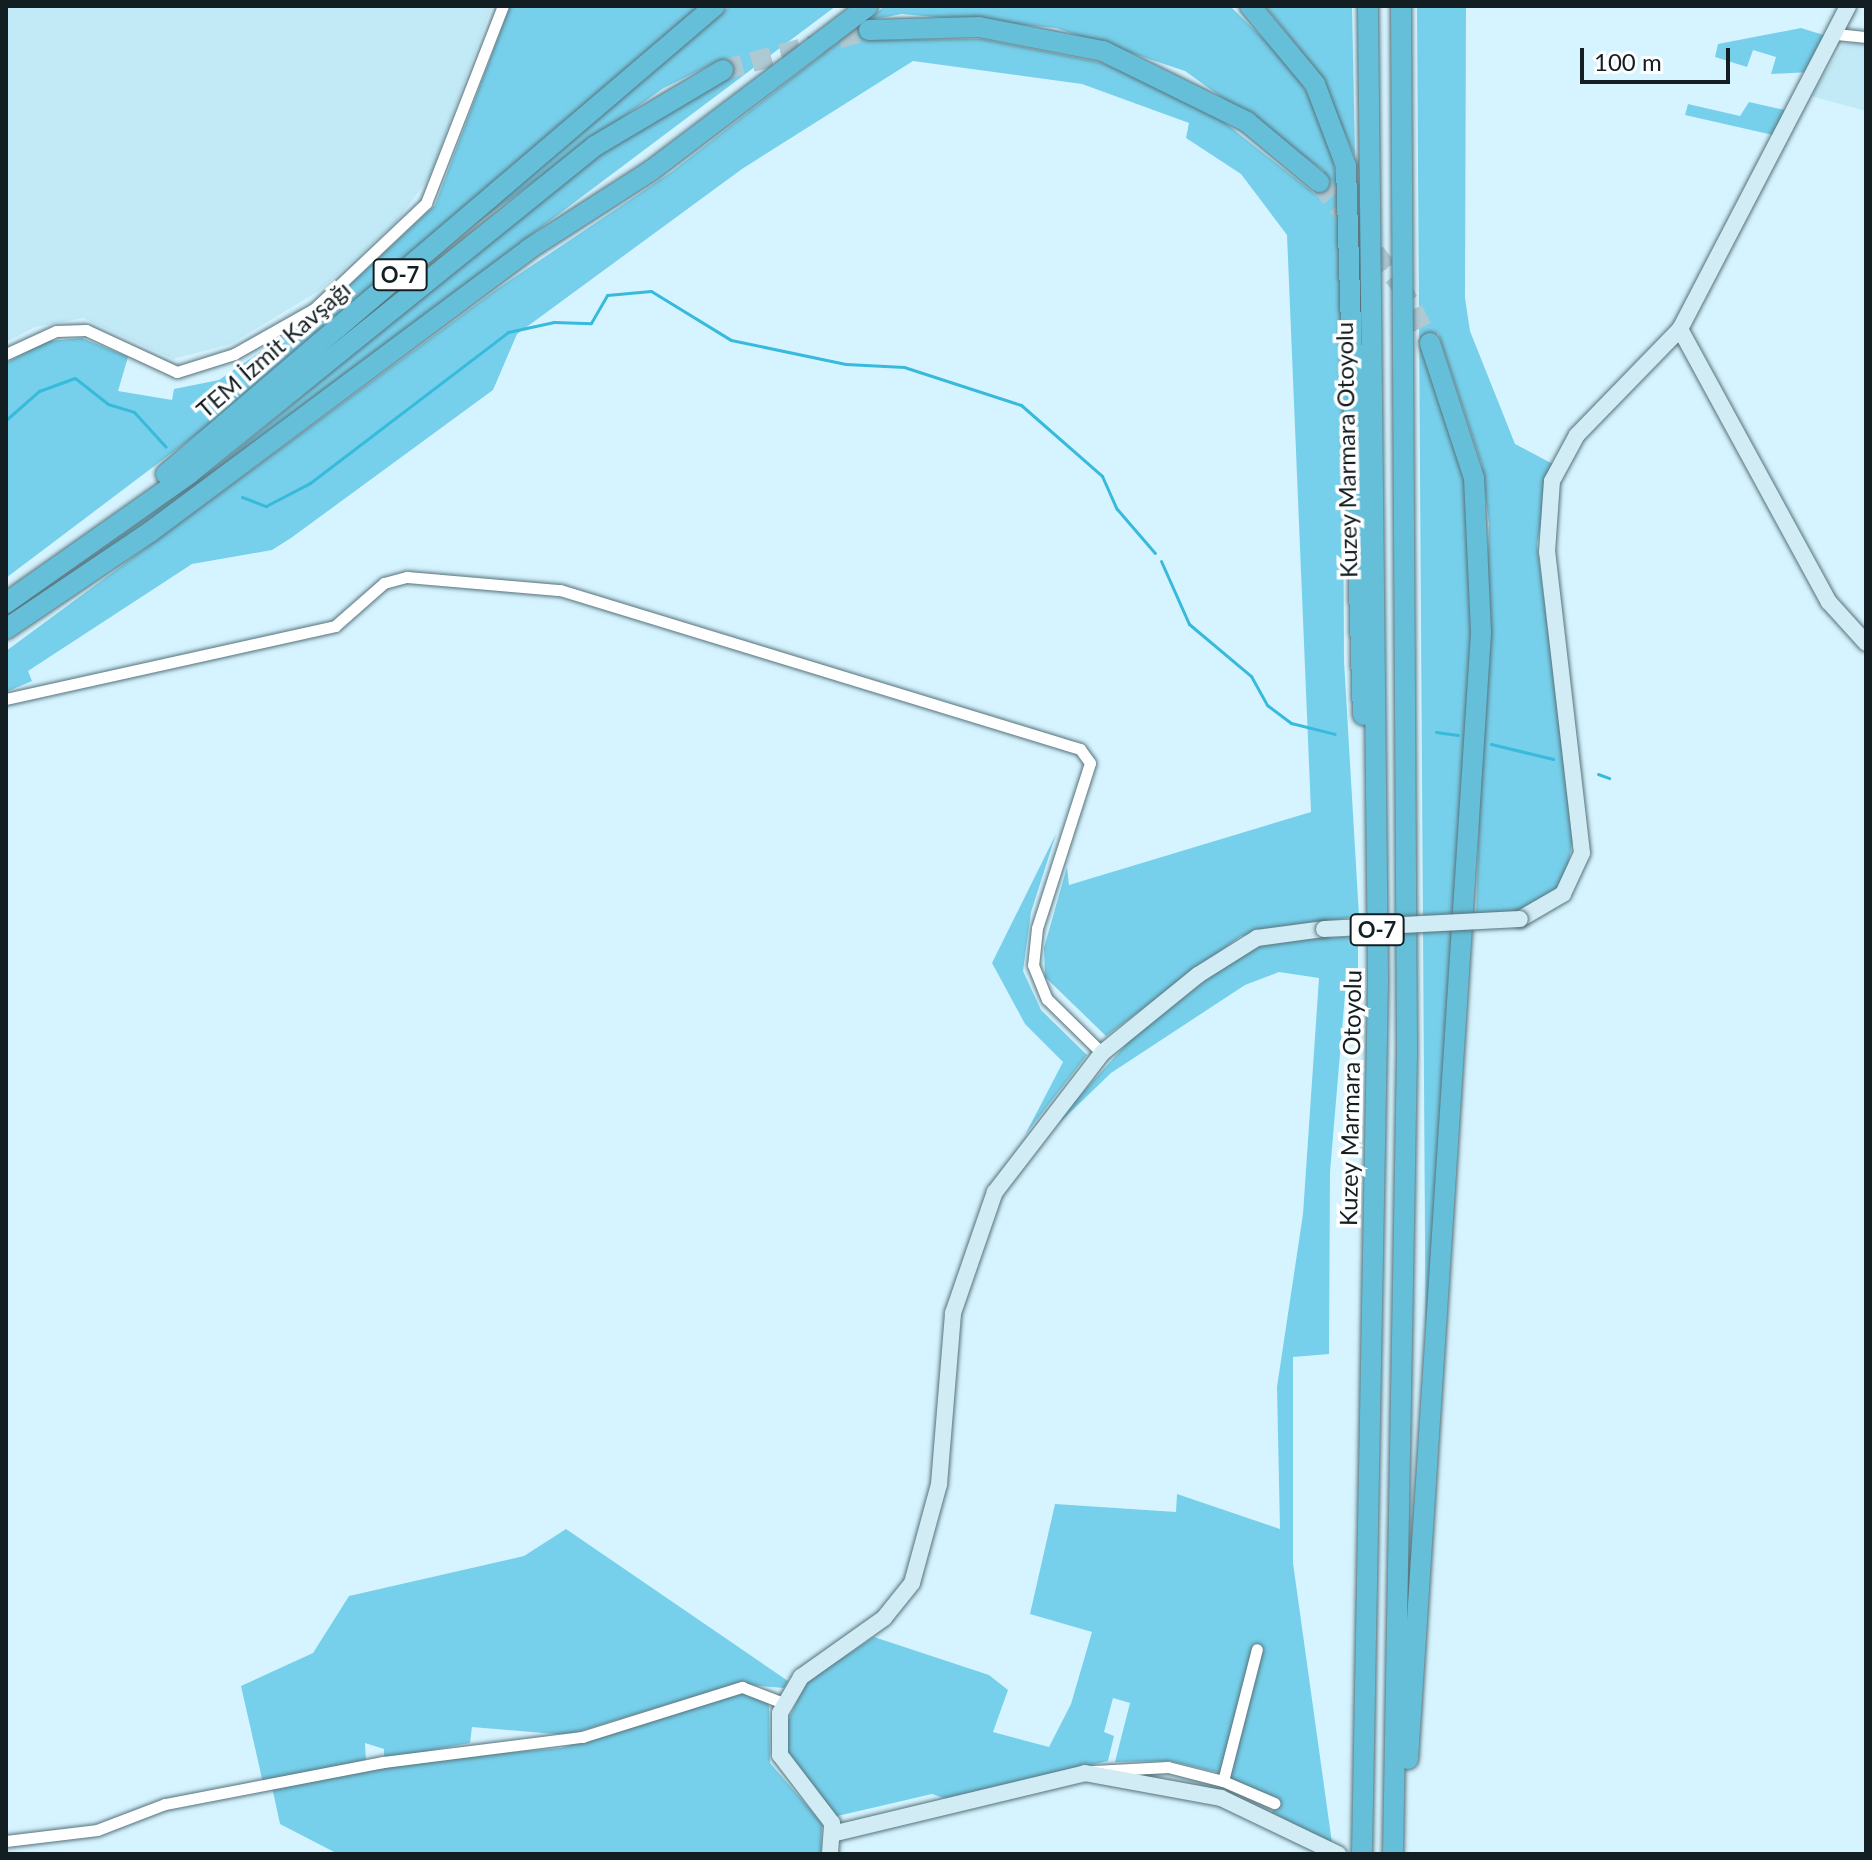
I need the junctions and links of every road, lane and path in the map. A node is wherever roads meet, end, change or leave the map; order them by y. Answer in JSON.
{"nodes":[{"id":1,"x":503,"y":6,"type":"edge"},
{"id":2,"x":715,"y":6,"type":"edge"},
{"id":3,"x":848,"y":6,"type":"edge"},
{"id":4,"x":868,"y":6,"type":"edge"},
{"id":5,"x":1250,"y":6,"type":"edge"},
{"id":6,"x":1368,"y":6,"type":"edge"},
{"id":7,"x":1401,"y":6,"type":"edge"},
{"id":8,"x":1848,"y":6,"type":"edge"},
{"id":9,"x":869,"y":30,"type":"tunnel mouth"},
{"id":10,"x":1837,"y":34,"type":"junction"},
{"id":11,"x":1866,"y":37,"type":"edge"},
{"id":12,"x":723,"y":70,"type":"tunnel mouth"},
{"id":13,"x":1319,"y":182,"type":"tunnel mouth"},
{"id":14,"x":529,"y":249,"type":"junction"},
{"id":15,"x":1680,"y":329,"type":"junction"},
{"id":16,"x":1430,"y":343,"type":"tunnel mouth"},
{"id":17,"x":6,"y":354,"type":"edge"},
{"id":18,"x":89,"y":549,"type":"junction"},
{"id":19,"x":6,"y":603,"type":"edge"},
{"id":20,"x":6,"y":629,"type":"edge"},
{"id":21,"x":1866,"y":643,"type":"edge"},
{"id":22,"x":6,"y":699,"type":"edge"},
{"id":23,"x":1375,"y":823,"type":"junction"},
{"id":24,"x":1102,"y":1053,"type":"junction"},
{"id":25,"x":1257,"y":1649,"type":"dead end"},
{"id":26,"x":783,"y":1703,"type":"junction"},
{"id":27,"x":1085,"y":1773,"type":"junction"},
{"id":28,"x":1223,"y":1781,"type":"junction"},
{"id":29,"x":1274,"y":1803,"type":"dead end"},
{"id":30,"x":836,"y":1833,"type":"junction"},
{"id":31,"x":6,"y":1841,"type":"edge"},
{"id":32,"x":830,"y":1854,"type":"edge"},
{"id":33,"x":1338,"y":1854,"type":"edge"},
{"id":34,"x":1362,"y":1854,"type":"edge"},
{"id":35,"x":1396,"y":1854,"type":"edge"}],
"edges":[{"from":1,"to":17,"type":"street"},
{"from":2,"to":18,"type":"highway","name":"TEM İzmit Kavşağı","number":"O-7"},
{"from":3,"to":14,"type":"highway","number":"O-7"},
{"from":4,"to":14,"type":"highway"},
{"from":5,"to":23,"type":"highway"},
{"from":6,"to":23,"type":"highway","name":"Kuzey Marmara Otoyolu","number":"O-7"},
{"from":7,"to":35,"type":"highway","number":"O-7"},
{"from":8,"to":10,"type":"street"},
{"from":9,"to":13,"type":"highway"},
{"from":10,"to":11,"type":"street"},
{"from":10,"to":15,"type":"street"},
{"from":12,"to":18,"type":"highway"},
{"from":14,"to":20,"type":"highway","number":"O-7"},
{"from":15,"to":21,"type":"street"},
{"from":15,"to":24,"type":"street","bridge":true},
{"from":16,"to":35,"type":"highway"},
{"from":18,"to":19,"type":"highway","number":"O-7"},
{"from":22,"to":24,"type":"street"},
{"from":23,"to":34,"type":"highway","name":"Kuzey Marmara Otoyolu","number":"O-7"},
{"from":24,"to":26,"type":"street"},
{"from":25,"to":28,"type":"street"},
{"from":26,"to":30,"type":"street"},
{"from":26,"to":31,"type":"street"},
{"from":27,"to":28,"type":"street"},
{"from":27,"to":30,"type":"street"},
{"from":27,"to":33,"type":"street"},
{"from":28,"to":29,"type":"street"},
{"from":30,"to":32,"type":"street"}]}
